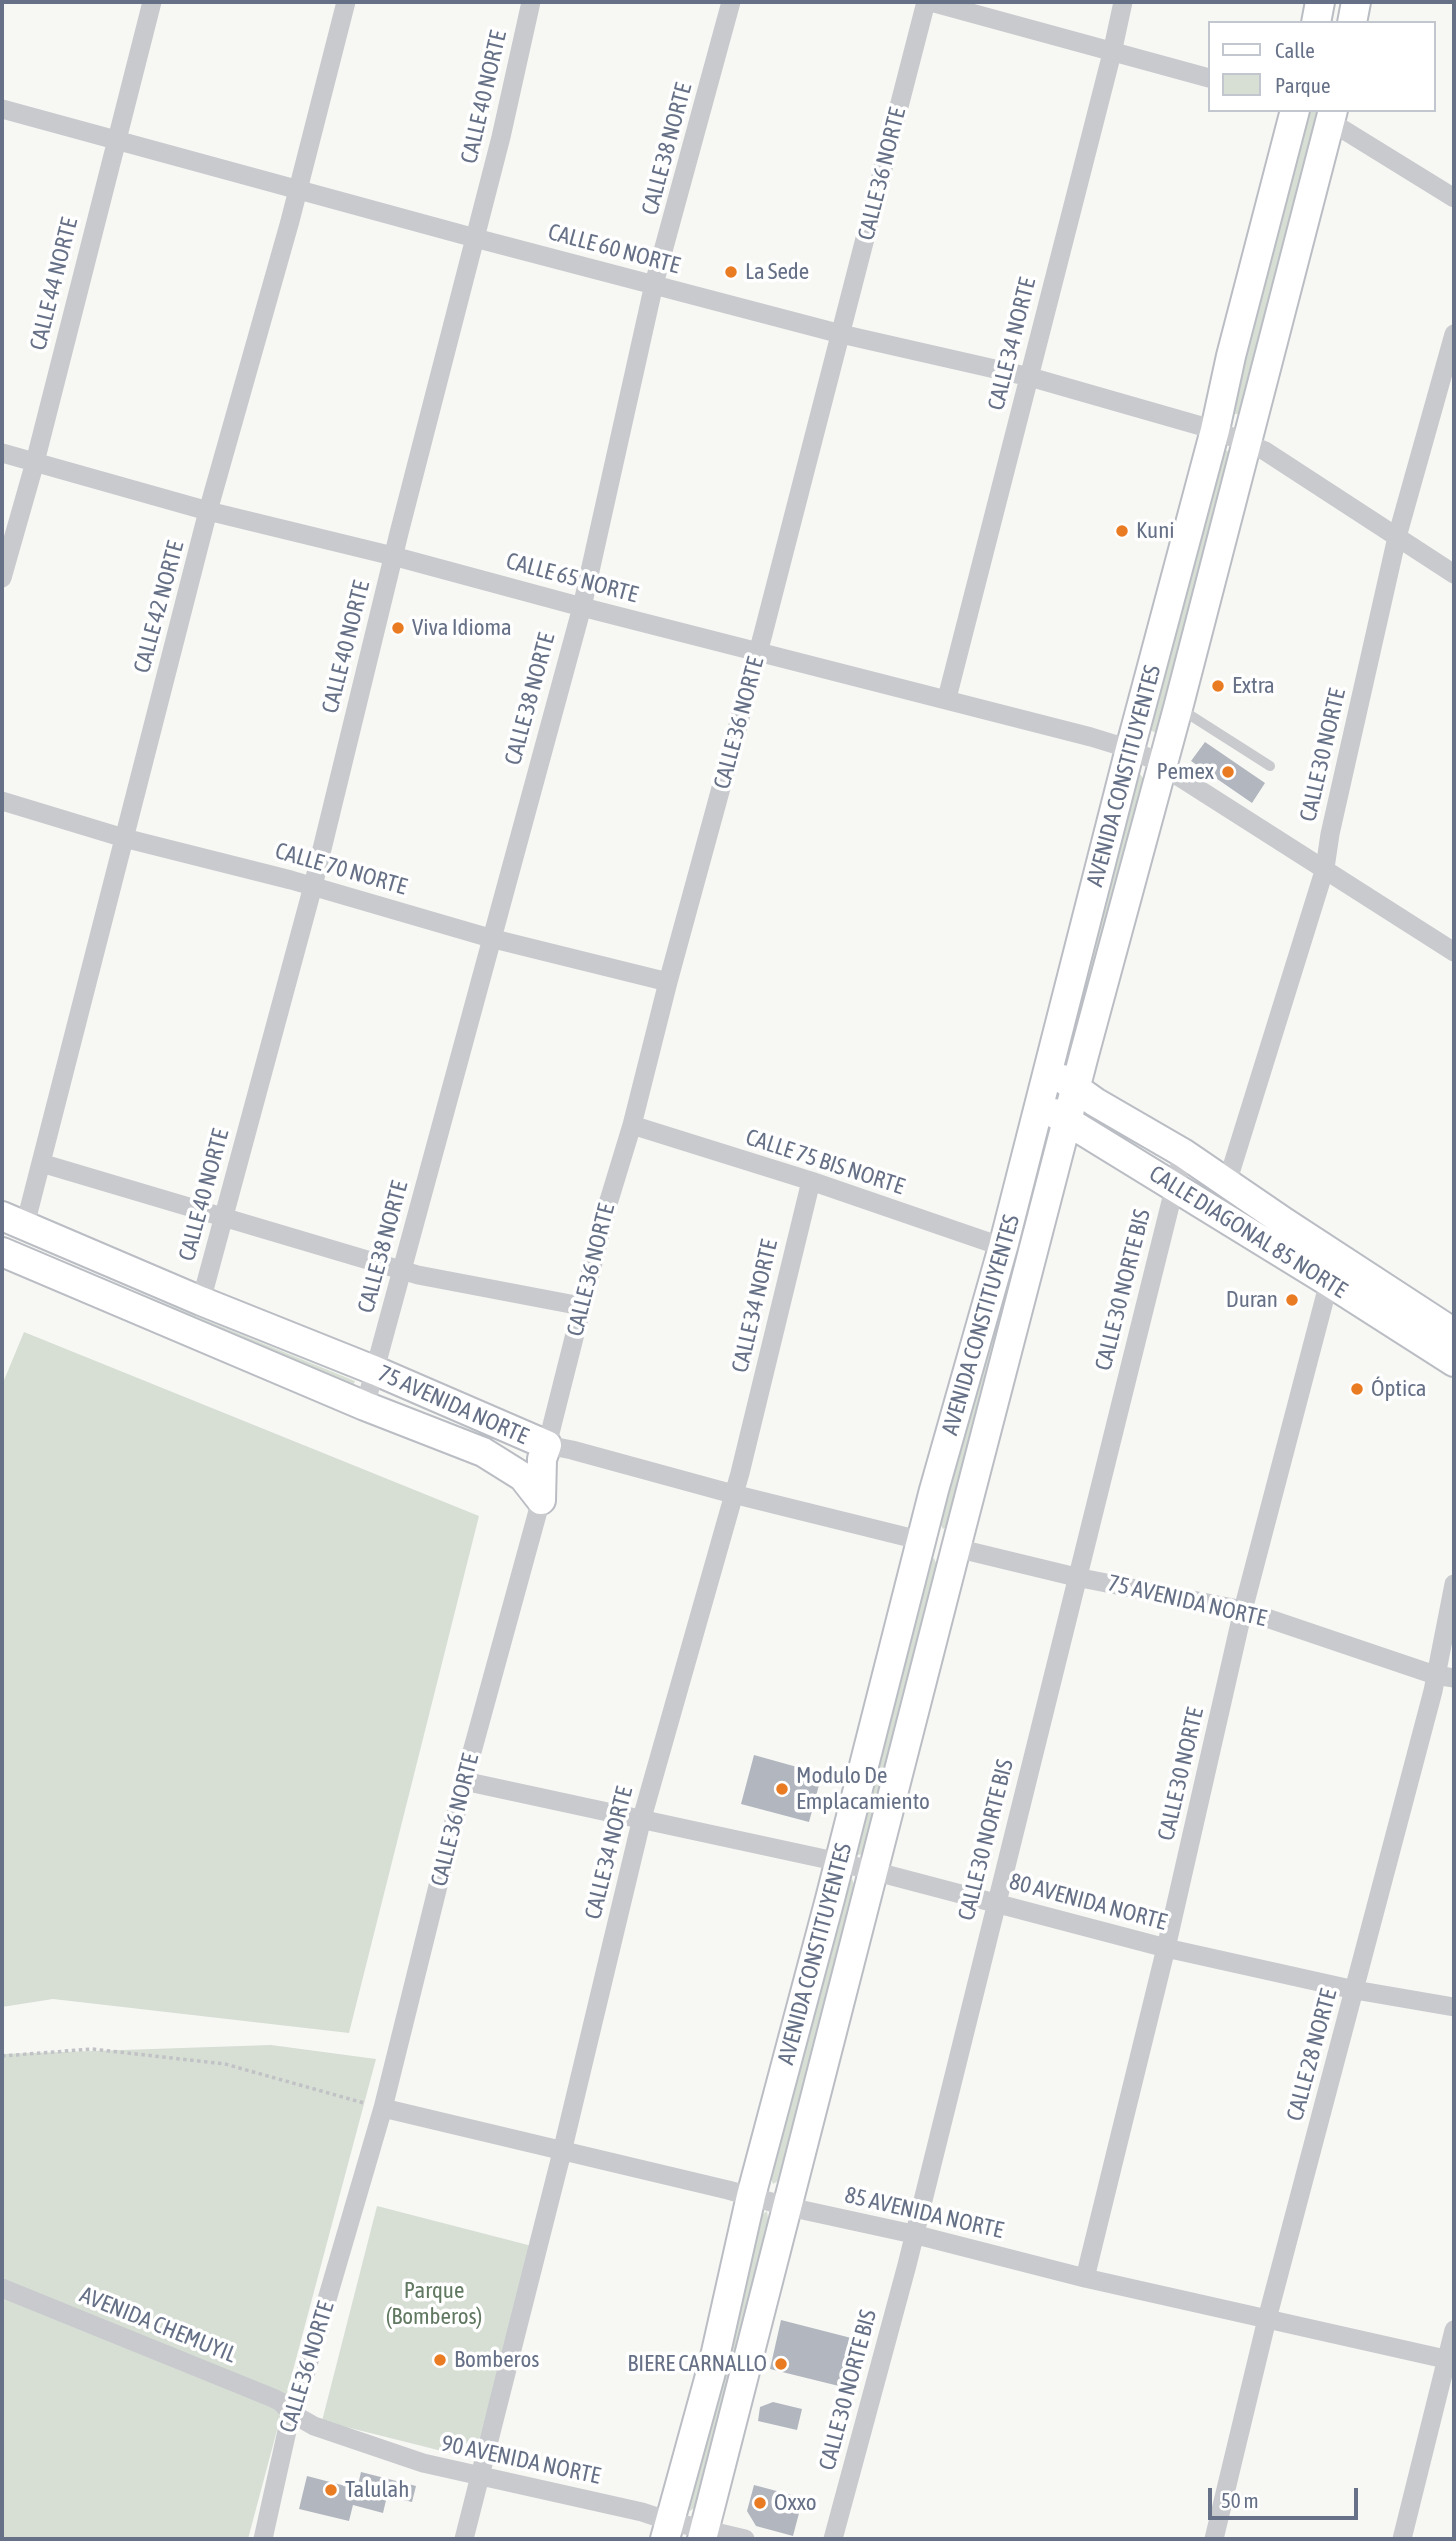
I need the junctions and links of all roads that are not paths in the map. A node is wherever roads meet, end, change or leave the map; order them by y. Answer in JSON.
{"nodes":[{"id":1,"x":152,"y":2,"type":"edge"},
{"id":2,"x":346,"y":2,"type":"edge"},
{"id":3,"x":531,"y":2,"type":"edge"},
{"id":4,"x":732,"y":2,"type":"edge"},
{"id":5,"x":928,"y":2,"type":"edge"},
{"id":6,"x":1123,"y":2,"type":"edge"},
{"id":7,"x":1320,"y":2,"type":"edge"},
{"id":8,"x":1356,"y":2,"type":"edge"},
{"id":9,"x":1316,"y":21,"type":"edge"},
{"id":10,"x":1352,"y":21,"type":"edge"},
{"id":11,"x":1112,"y":53,"type":"junction"},
{"id":12,"x":1208,"y":78,"type":"edge"},
{"id":13,"x":2,"y":108,"type":"edge"},
{"id":14,"x":1295,"y":112,"type":"edge"},
{"id":15,"x":1332,"y":116,"type":"edge"},
{"id":16,"x":115,"y":141,"type":"junction"},
{"id":17,"x":298,"y":191,"type":"junction"},
{"id":18,"x":1454,"y":198,"type":"edge"},
{"id":19,"x":475,"y":238,"type":"junction"},
{"id":20,"x":654,"y":284,"type":"junction"},
{"id":21,"x":841,"y":334,"type":"junction"},
{"id":22,"x":1454,"y":334,"type":"edge"},
{"id":23,"x":1030,"y":377,"type":"junction"},
{"id":24,"x":1215,"y":430,"type":"junction"},
{"id":25,"x":1245,"y":444,"type":"junction"},
{"id":26,"x":2,"y":453,"type":"edge"},
{"id":27,"x":35,"y":462,"type":"junction"},
{"id":28,"x":208,"y":511,"type":"junction"},
{"id":29,"x":1397,"y":537,"type":"junction"},
{"id":30,"x":393,"y":556,"type":"junction"},
{"id":31,"x":1454,"y":574,"type":"edge"},
{"id":32,"x":2,"y":578,"type":"edge"},
{"id":33,"x":582,"y":607,"type":"junction"},
{"id":34,"x":758,"y":652,"type":"junction"},
{"id":35,"x":947,"y":698,"type":"junction"},
{"id":36,"x":1178,"y":708,"type":"junction"},
{"id":37,"x":1129,"y":749,"type":"junction"},
{"id":38,"x":1162,"y":764,"type":"junction"},
{"id":39,"x":1270,"y":766,"type":"dead end"},
{"id":40,"x":2,"y":802,"type":"edge"},
{"id":41,"x":124,"y":838,"type":"junction"},
{"id":42,"x":1325,"y":868,"type":"junction"},
{"id":43,"x":313,"y":887,"type":"junction"},
{"id":44,"x":490,"y":938,"type":"junction"},
{"id":45,"x":1454,"y":951,"type":"edge"},
{"id":46,"x":668,"y":982,"type":"junction"},
{"id":47,"x":1049,"y":1069,"type":"junction"},
{"id":48,"x":1077,"y":1088,"type":"junction"},
{"id":49,"x":1040,"y":1104,"type":"junction"},
{"id":50,"x":1067,"y":1122,"type":"junction"},
{"id":51,"x":632,"y":1125,"type":"junction"},
{"id":52,"x":1183,"y":1153,"type":"junction"},
{"id":53,"x":41,"y":1163,"type":"junction"},
{"id":54,"x":811,"y":1181,"type":"junction"},
{"id":55,"x":1227,"y":1184,"type":"junction"},
{"id":56,"x":1174,"y":1186,"type":"junction"},
{"id":57,"x":224,"y":1216,"type":"junction"},
{"id":58,"x":13,"y":1221,"type":"edge"},
{"id":59,"x":1003,"y":1247,"type":"junction"},
{"id":60,"x":2,"y":1252,"type":"edge"},
{"id":61,"x":402,"y":1269,"type":"junction"},
{"id":62,"x":1329,"y":1282,"type":"junction"},
{"id":63,"x":201,"y":1301,"type":"junction"},
{"id":64,"x":581,"y":1306,"type":"junction"},
{"id":65,"x":1454,"y":1333,"type":"edge"},
{"id":66,"x":1454,"y":1362,"type":"edge"},
{"id":67,"x":376,"y":1371,"type":"junction"},
{"id":68,"x":365,"y":1406,"type":"junction"},
{"id":69,"x":547,"y":1445,"type":"junction"},
{"id":70,"x":733,"y":1494,"type":"junction"},
{"id":71,"x":541,"y":1500,"type":"junction"},
{"id":72,"x":923,"y":1541,"type":"junction"},
{"id":73,"x":956,"y":1548,"type":"junction"},
{"id":74,"x":1076,"y":1577,"type":"junction"},
{"id":75,"x":1454,"y":1584,"type":"edge"},
{"id":76,"x":1243,"y":1610,"type":"junction"},
{"id":77,"x":1444,"y":1677,"type":"edge"},
{"id":78,"x":464,"y":1781,"type":"junction"},
{"id":79,"x":642,"y":1818,"type":"junction"},
{"id":80,"x":839,"y":1863,"type":"junction"},
{"id":81,"x":874,"y":1871,"type":"junction"},
{"id":82,"x":996,"y":1903,"type":"junction"},
{"id":83,"x":1166,"y":1948,"type":"junction"},
{"id":84,"x":1355,"y":1990,"type":"junction"},
{"id":85,"x":1454,"y":2007,"type":"edge"},
{"id":86,"x":383,"y":2108,"type":"junction"},
{"id":87,"x":562,"y":2151,"type":"junction"},
{"id":88,"x":751,"y":2196,"type":"junction"},
{"id":89,"x":789,"y":2207,"type":"junction"},
{"id":90,"x":914,"y":2234,"type":"junction"},
{"id":91,"x":1085,"y":2278,"type":"junction"},
{"id":92,"x":2,"y":2288,"type":"edge"},
{"id":93,"x":1267,"y":2319,"type":"junction"},
{"id":94,"x":1454,"y":2330,"type":"edge"},
{"id":95,"x":1450,"y":2360,"type":"edge"},
{"id":96,"x":292,"y":2413,"type":"junction"},
{"id":97,"x":480,"y":2474,"type":"junction"},
{"id":98,"x":667,"y":2530,"type":"edge"},
{"id":99,"x":704,"y":2534,"type":"edge"},
{"id":100,"x":263,"y":2539,"type":"edge"},
{"id":101,"x":464,"y":2539,"type":"edge"},
{"id":102,"x":745,"y":2539,"type":"edge"},
{"id":103,"x":833,"y":2539,"type":"edge"},
{"id":104,"x":1214,"y":2539,"type":"edge"},
{"id":105,"x":1402,"y":2539,"type":"edge"}],
"edges":[{"from":1,"to":16,"type":"street","name":"CALLE 44 NORTE"},
{"from":2,"to":17,"type":"street","name":"CALLE 42 NORTE"},
{"from":3,"to":19,"type":"street","name":"CALLE 40 NORTE"},
{"from":4,"to":20,"type":"street","name":"CALLE 38 NORTE"},
{"from":5,"to":11,"type":"street"},
{"from":5,"to":21,"type":"street","name":"CALLE 36 NORTE"},
{"from":6,"to":11,"type":"street","name":"CALLE 34 NORTE"},
{"from":7,"to":9,"type":"main road"},
{"from":8,"to":10,"type":"main road"},
{"from":11,"to":12,"type":"street"},
{"from":11,"to":23,"type":"street","name":"CALLE 34 NORTE"},
{"from":13,"to":16,"type":"street","name":"CALLE 60 NORTE"},
{"from":14,"to":24,"type":"main road","name":"AVENIDA CONSTITUYENTES"},
{"from":15,"to":18,"type":"street"},
{"from":15,"to":25,"type":"main road","name":"AVENIDA CONSTITUYENTES"},
{"from":16,"to":17,"type":"street","name":"CALLE 60 NORTE"},
{"from":16,"to":27,"type":"street","name":"CALLE 44 NORTE"},
{"from":17,"to":19,"type":"street","name":"CALLE 60 NORTE"},
{"from":17,"to":28,"type":"street","name":"CALLE 42 NORTE"},
{"from":19,"to":20,"type":"street","name":"CALLE 60 NORTE"},
{"from":19,"to":30,"type":"street","name":"CALLE 40 NORTE"},
{"from":20,"to":21,"type":"street","name":"CALLE 60 NORTE"},
{"from":20,"to":33,"type":"street","name":"CALLE 38 NORTE"},
{"from":21,"to":23,"type":"street","name":"CALLE 60 NORTE"},
{"from":21,"to":34,"type":"street","name":"CALLE 36 NORTE"},
{"from":22,"to":29,"type":"street","name":"CALLE 30 NORTE"},
{"from":23,"to":24,"type":"street","name":"CALLE 60 NORTE"},
{"from":23,"to":35,"type":"street","name":"CALLE 34 NORTE"},
{"from":24,"to":25,"type":"street","name":"CALLE 60 NORTE"},
{"from":24,"to":37,"type":"main road","name":"AVENIDA CONSTITUYENTES"},
{"from":25,"to":29,"type":"street","name":"CALLE 60 NORTE"},
{"from":25,"to":36,"type":"main road","name":"AVENIDA CONSTITUYENTES"},
{"from":26,"to":27,"type":"street","name":"CALLE 65 NORTE"},
{"from":27,"to":28,"type":"street","name":"CALLE 65 NORTE"},
{"from":27,"to":32,"type":"street","name":"CALLE 44 NORTE"},
{"from":28,"to":30,"type":"street","name":"CALLE 65 NORTE"},
{"from":28,"to":41,"type":"street","name":"CALLE 42 NORTE"},
{"from":29,"to":31,"type":"street","name":"CALLE 60 NORTE"},
{"from":29,"to":42,"type":"street","name":"CALLE 30 NORTE"},
{"from":30,"to":33,"type":"street","name":"CALLE 65 NORTE"},
{"from":30,"to":43,"type":"street","name":"CALLE 40 NORTE"},
{"from":33,"to":34,"type":"street","name":"CALLE 65 NORTE"},
{"from":33,"to":44,"type":"street","name":"CALLE 38 NORTE"},
{"from":34,"to":35,"type":"street","name":"CALLE 65 NORTE"},
{"from":34,"to":46,"type":"street","name":"CALLE 36 NORTE"},
{"from":35,"to":37,"type":"street","name":"CALLE 65 NORTE"},
{"from":36,"to":38,"type":"main road","name":"AVENIDA CONSTITUYENTES"},
{"from":36,"to":39,"type":"lane"},
{"from":37,"to":38,"type":"street","name":"CALLE 65 NORTE"},
{"from":37,"to":47,"type":"main road","name":"AVENIDA CONSTITUYENTES"},
{"from":38,"to":42,"type":"street","name":"CALLE 65 NORTE"},
{"from":38,"to":48,"type":"main road","name":"AVENIDA CONSTITUYENTES"},
{"from":40,"to":41,"type":"street","name":"CALLE 70 NORTE"},
{"from":41,"to":43,"type":"street","name":"CALLE 70 NORTE"},
{"from":41,"to":53,"type":"street","name":"CALLE 42 NORTE"},
{"from":42,"to":45,"type":"street","name":"CALLE 65 NORTE"},
{"from":42,"to":55,"type":"street","name":"CALLE 30 NORTE"},
{"from":43,"to":44,"type":"street","name":"CALLE 70 NORTE"},
{"from":43,"to":57,"type":"street","name":"CALLE 40 NORTE"},
{"from":44,"to":46,"type":"street","name":"CALLE 70 NORTE"},
{"from":44,"to":61,"type":"street","name":"CALLE 38 NORTE"},
{"from":46,"to":51,"type":"street","name":"CALLE 36 NORTE"},
{"from":47,"to":48,"type":"main road","name":"CALLE DIAGONAL 85 NORTE"},
{"from":47,"to":49,"type":"main road","name":"AVENIDA CONSTITUYENTES"},
{"from":48,"to":50,"type":"main road","name":"AVENIDA CONSTITUYENTES"},
{"from":48,"to":52,"type":"main road","name":"CALLE DIAGONAL 85 NORTE"},
{"from":49,"to":50,"type":"main road","name":"CALLE DIAGONAL 85 NORTE"},
{"from":49,"to":59,"type":"main road","name":"AVENIDA CONSTITUYENTES"},
{"from":50,"to":56,"type":"main road","name":"CALLE DIAGONAL 85 NORTE"},
{"from":50,"to":73,"type":"main road","name":"AVENIDA CONSTITUYENTES"},
{"from":51,"to":54,"type":"street","name":"CALLE 75 BIS NORTE"},
{"from":51,"to":64,"type":"street","name":"CALLE 36 NORTE"},
{"from":52,"to":55,"type":"main road","name":"CALLE DIAGONAL 85 NORTE"},
{"from":52,"to":56,"type":"street","name":"CALLE 30 NORTE BIS"},
{"from":53,"to":57,"type":"street"},
{"from":53,"to":58,"type":"street","name":"CALLE 42 NORTE"},
{"from":54,"to":59,"type":"street","name":"CALLE 75 BIS NORTE"},
{"from":54,"to":70,"type":"street","name":"CALLE 34 NORTE"},
{"from":55,"to":65,"type":"main road","name":"CALLE DIAGONAL 85 NORTE"},
{"from":56,"to":62,"type":"main road","name":"CALLE DIAGONAL 85 NORTE"},
{"from":56,"to":74,"type":"street","name":"CALLE 30 NORTE BIS"},
{"from":57,"to":61,"type":"street"},
{"from":57,"to":63,"type":"street","name":"CALLE 40 NORTE"},
{"from":58,"to":63,"type":"main road","name":"75 AVENIDA NORTE"},
{"from":59,"to":72,"type":"main road","name":"AVENIDA CONSTITUYENTES"},
{"from":60,"to":68,"type":"main road","name":"75 AVENIDA NORTE"},
{"from":61,"to":64,"type":"street"},
{"from":61,"to":67,"type":"street","name":"CALLE 38 NORTE"},
{"from":62,"to":66,"type":"main road","name":"CALLE DIAGONAL 85 NORTE"},
{"from":62,"to":76,"type":"street","name":"CALLE 30 NORTE"},
{"from":63,"to":67,"type":"main road","name":"75 AVENIDA NORTE"},
{"from":64,"to":69,"type":"street","name":"CALLE 36 NORTE"},
{"from":67,"to":68,"type":"street","name":"CALLE 38 NORTE"},
{"from":67,"to":69,"type":"main road","name":"75 AVENIDA NORTE"},
{"from":68,"to":71,"type":"main road","name":"75 AVENIDA NORTE"},
{"from":69,"to":70,"type":"street","name":"75 AVENIDA NORTE"},
{"from":69,"to":71,"type":"main road","name":"CALLE 36 NORTE"},
{"from":70,"to":72,"type":"street","name":"75 AVENIDA NORTE"},
{"from":70,"to":79,"type":"street","name":"CALLE 34 NORTE"},
{"from":71,"to":78,"type":"street","name":"CALLE 36 NORTE"},
{"from":72,"to":80,"type":"main road","name":"AVENIDA CONSTITUYENTES"},
{"from":73,"to":74,"type":"street","name":"75 AVENIDA NORTE"},
{"from":73,"to":81,"type":"main road","name":"AVENIDA CONSTITUYENTES"},
{"from":74,"to":76,"type":"street","name":"75 AVENIDA NORTE"},
{"from":74,"to":82,"type":"street","name":"CALLE 30 NORTE BIS"},
{"from":75,"to":77,"type":"street","name":"CALLE 28 NORTE"},
{"from":76,"to":77,"type":"street","name":"75 AVENIDA NORTE"},
{"from":76,"to":83,"type":"street","name":"CALLE 30 NORTE"},
{"from":77,"to":84,"type":"street","name":"CALLE 28 NORTE"},
{"from":78,"to":79,"type":"street","name":"80 AVENIDA NORTE"},
{"from":78,"to":86,"type":"street","name":"CALLE 36 NORTE"},
{"from":79,"to":80,"type":"street","name":"80 AVENIDA NORTE"},
{"from":79,"to":87,"type":"street","name":"CALLE 34 NORTE"},
{"from":80,"to":81,"type":"street","name":"80 AVENIDA NORTE"},
{"from":80,"to":88,"type":"main road","name":"AVENIDA CONSTITUYENTES"},
{"from":81,"to":82,"type":"street","name":"80 AVENIDA NORTE"},
{"from":81,"to":89,"type":"main road","name":"AVENIDA CONSTITUYENTES"},
{"from":82,"to":83,"type":"street","name":"80 AVENIDA NORTE"},
{"from":82,"to":90,"type":"street","name":"CALLE 30 NORTE BIS"},
{"from":83,"to":84,"type":"street","name":"80 AVENIDA NORTE"},
{"from":83,"to":91,"type":"street","name":"CALLE 30 NORTE"},
{"from":84,"to":85,"type":"street","name":"80 AVENIDA NORTE"},
{"from":84,"to":93,"type":"street","name":"CALLE 28 NORTE"},
{"from":86,"to":87,"type":"street","name":"85 AVENIDA NORTE"},
{"from":86,"to":96,"type":"street","name":"CALLE 36 NORTE"},
{"from":87,"to":88,"type":"street","name":"85 AVENIDA NORTE"},
{"from":87,"to":97,"type":"street","name":"CALLE 34 NORTE"},
{"from":88,"to":89,"type":"street","name":"85 AVENIDA NORTE"},
{"from":88,"to":98,"type":"main road","name":"AVENIDA CONSTITUYENTES"},
{"from":89,"to":90,"type":"street","name":"85 AVENIDA NORTE"},
{"from":89,"to":99,"type":"main road","name":"AVENIDA CONSTITUYENTES"},
{"from":90,"to":91,"type":"street","name":"85 AVENIDA NORTE"},
{"from":90,"to":103,"type":"street","name":"CALLE 30 NORTE BIS"},
{"from":91,"to":93,"type":"street","name":"85 AVENIDA NORTE"},
{"from":92,"to":96,"type":"street","name":"AVENIDA CHEMUYIL"},
{"from":93,"to":95,"type":"street","name":"85 AVENIDA NORTE"},
{"from":93,"to":104,"type":"street","name":"CALLE 28 NORTE"},
{"from":94,"to":95,"type":"street"},
{"from":95,"to":105,"type":"street"},
{"from":96,"to":97,"type":"street","name":"90 AVENIDA NORTE"},
{"from":96,"to":100,"type":"street","name":"CALLE 36 NORTE"},
{"from":97,"to":98,"type":"street","name":"90 AVENIDA NORTE"},
{"from":97,"to":101,"type":"street","name":"CALLE 34 NORTE"},
{"from":98,"to":99,"type":"street","name":"90 AVENIDA NORTE"},
{"from":99,"to":102,"type":"street","name":"90 AVENIDA NORTE"}]}
